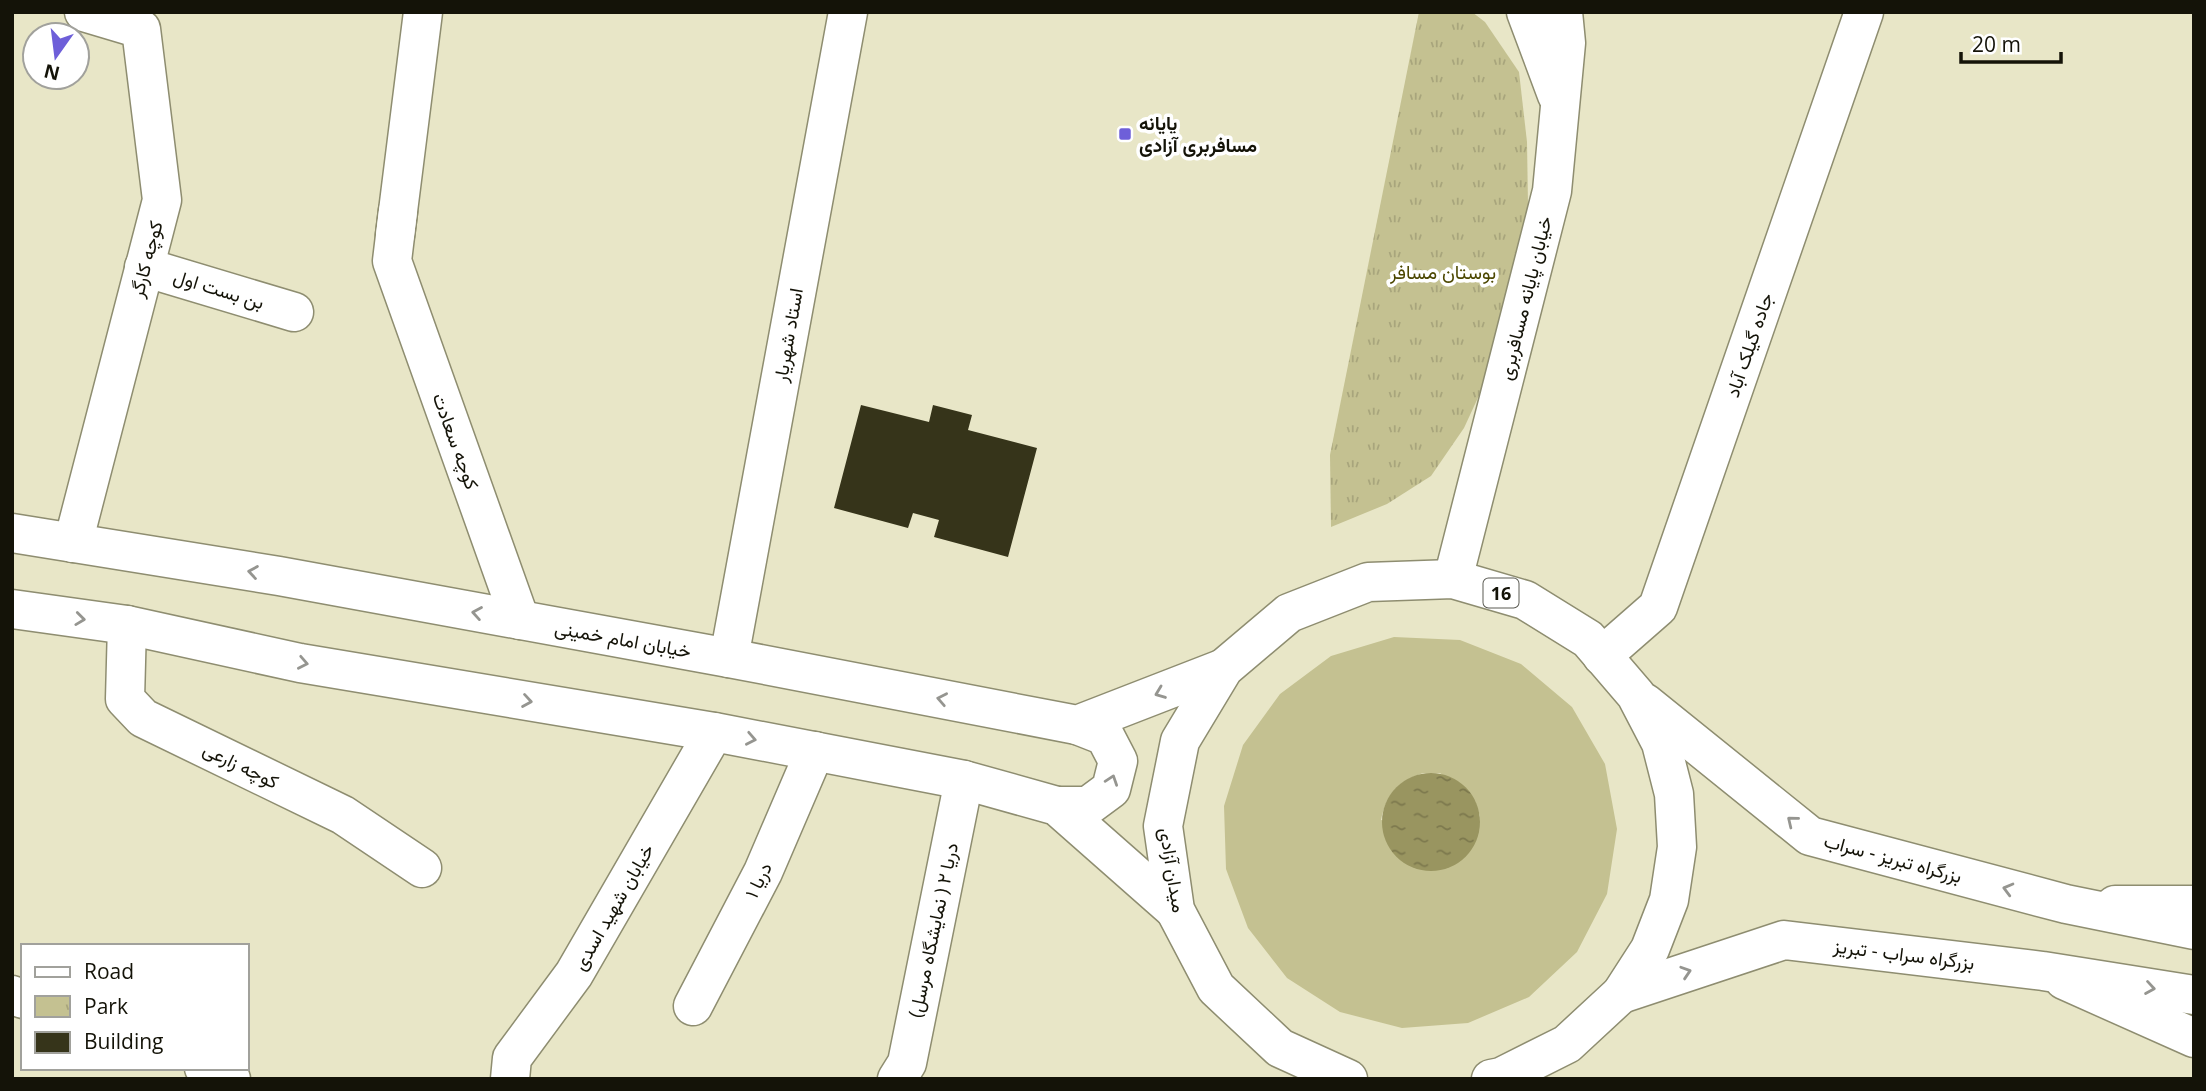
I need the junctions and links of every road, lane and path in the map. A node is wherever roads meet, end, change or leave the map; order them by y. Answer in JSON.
{"nodes":[{"id":1,"x":83,"y":12,"type":"edge"},
{"id":2,"x":422,"y":12,"type":"edge"},
{"id":3,"x":848,"y":12,"type":"edge"},
{"id":4,"x":1526,"y":12,"type":"edge"},
{"id":5,"x":1563,"y":12,"type":"edge"},
{"id":6,"x":1864,"y":12,"type":"edge"},
{"id":7,"x":1560,"y":103,"type":"junction"},
{"id":8,"x":398,"y":211,"type":"dead end"},
{"id":9,"x":392,"y":261,"type":"junction"},
{"id":10,"x":144,"y":267,"type":"junction"},
{"id":11,"x":294,"y":312,"type":"dead end"},
{"id":12,"x":12,"y":533,"type":"edge"},
{"id":13,"x":73,"y":543,"type":"junction"},
{"id":14,"x":1453,"y":579,"type":"junction"},
{"id":15,"x":12,"y":608,"type":"edge"},
{"id":16,"x":520,"y":620,"type":"junction"},
{"id":17,"x":127,"y":625,"type":"junction"},
{"id":18,"x":1602,"y":656,"type":"junction"},
{"id":19,"x":729,"y":658,"type":"junction"},
{"id":20,"x":1224,"y":668,"type":"junction"},
{"id":21,"x":1636,"y":695,"type":"junction"},
{"id":22,"x":1077,"y":725,"type":"junction"},
{"id":23,"x":714,"y":732,"type":"junction"},
{"id":24,"x":815,"y":751,"type":"junction"},
{"id":25,"x":964,"y":780,"type":"junction"},
{"id":26,"x":1056,"y":806,"type":"junction"},
{"id":27,"x":422,"y":868,"type":"dead end"},
{"id":28,"x":2066,"y":904,"type":"junction"},
{"id":29,"x":2194,"y":905,"type":"edge"},
{"id":30,"x":1175,"y":910,"type":"junction"},
{"id":31,"x":2194,"y":930,"type":"edge"},
{"id":32,"x":2043,"y":971,"type":"junction"},
{"id":33,"x":1621,"y":994,"type":"junction"},
{"id":34,"x":2194,"y":995,"type":"edge"},
{"id":35,"x":693,"y":1006,"type":"dead end"},
{"id":36,"x":2194,"y":1038,"type":"edge"},
{"id":37,"x":1281,"y":1064,"type":"edge"},
{"id":38,"x":209,"y":1070,"type":"edge"},
{"id":39,"x":231,"y":1079,"type":"edge"},
{"id":40,"x":510,"y":1079,"type":"edge"},
{"id":41,"x":897,"y":1079,"type":"edge"},
{"id":42,"x":1348,"y":1079,"type":"edge"},
{"id":43,"x":1490,"y":1079,"type":"edge"}],
"edges":[{"from":1,"to":10,"type":"main road","name":"کوچه کارگر"},
{"from":2,"to":9,"type":"main road","name":"کوچه سعادت"},
{"from":3,"to":19,"type":"main road","name":"استاد شهریار"},
{"from":4,"to":7,"type":"main road"},
{"from":5,"to":7,"type":"main road","name":"خیابان پایانه مسافربری"},
{"from":6,"to":18,"type":"main road","name":"جاده گیلک آباد"},
{"from":7,"to":14,"type":"main road","name":"خیابان پایانه مسافربری"},
{"from":8,"to":9,"type":"main road","name":"کوچه سعادت"},
{"from":9,"to":16,"type":"main road","name":"کوچه سعادت"},
{"from":10,"to":11,"type":"main road","name":"بن بست اول"},
{"from":10,"to":13,"type":"main road","name":"کوچه کارگر"},
{"from":12,"to":13,"type":"main road","name":"خیابان امام خمینی"},
{"from":16,"to":13,"type":"main road","name":"خیابان امام خمینی","one_way":true},
{"from":14,"to":18,"type":"main road","name":"میدان آزادی","number":"16"},
{"from":14,"to":20,"type":"main road","name":"میدان آزادی","number":"16"},
{"from":15,"to":17,"type":"main road","one_way":true},
{"from":16,"to":19,"type":"main road","name":"خیابان امام خمینی"},
{"from":17,"to":23,"type":"main road","one_way":true},
{"from":17,"to":27,"type":"main road","name":"کوچه زارعی"},
{"from":18,"to":21,"type":"main road","name":"میدان آزادی","number":"16"},
{"from":22,"to":19,"type":"main road","name":"خیابان امام خمینی","one_way":true},
{"from":20,"to":22,"type":"main road","one_way":true},
{"from":20,"to":30,"type":"main road","name":"میدان آزادی","number":"16"},
{"from":28,"to":21,"type":"main road","name":"بزرگراه تبریز - سراب","number":"16","one_way":true},
{"from":21,"to":33,"type":"main road","name":"میدان آزادی","number":"16"},
{"from":26,"to":22,"type":"main road","one_way":true},
{"from":23,"to":24,"type":"main road","one_way":true},
{"from":23,"to":40,"type":"main road","name":"خیابان شهید اسدی"},
{"from":24,"to":25,"type":"main road"},
{"from":24,"to":35,"type":"main road","name":"دریا ۱"},
{"from":25,"to":26,"type":"main road"},
{"from":25,"to":41,"type":"main road","name":"دریا ۲ ( نمایشگاه مرسل)"},
{"from":26,"to":30,"type":"main road"},
{"from":28,"to":29,"type":"main road"},
{"from":28,"to":31,"type":"main road","name":"بزرگراه تبریز - سراب","number":"16"},
{"from":30,"to":37,"type":"main road","name":"میدان آزادی","number":"16"},
{"from":33,"to":32,"type":"main road","name":"بزرگراه سراب - تبریز","number":"16","one_way":true},
{"from":32,"to":34,"type":"main road","name":"بزرگراه سراب - تبریز","number":"16","one_way":true},
{"from":32,"to":36,"type":"main road"},
{"from":33,"to":43,"type":"main road","name":"میدان آزادی","number":"16"},
{"from":37,"to":42,"type":"main road","name":"میدان آزادی","number":"16"},
{"from":38,"to":39,"type":"main road"}]}
